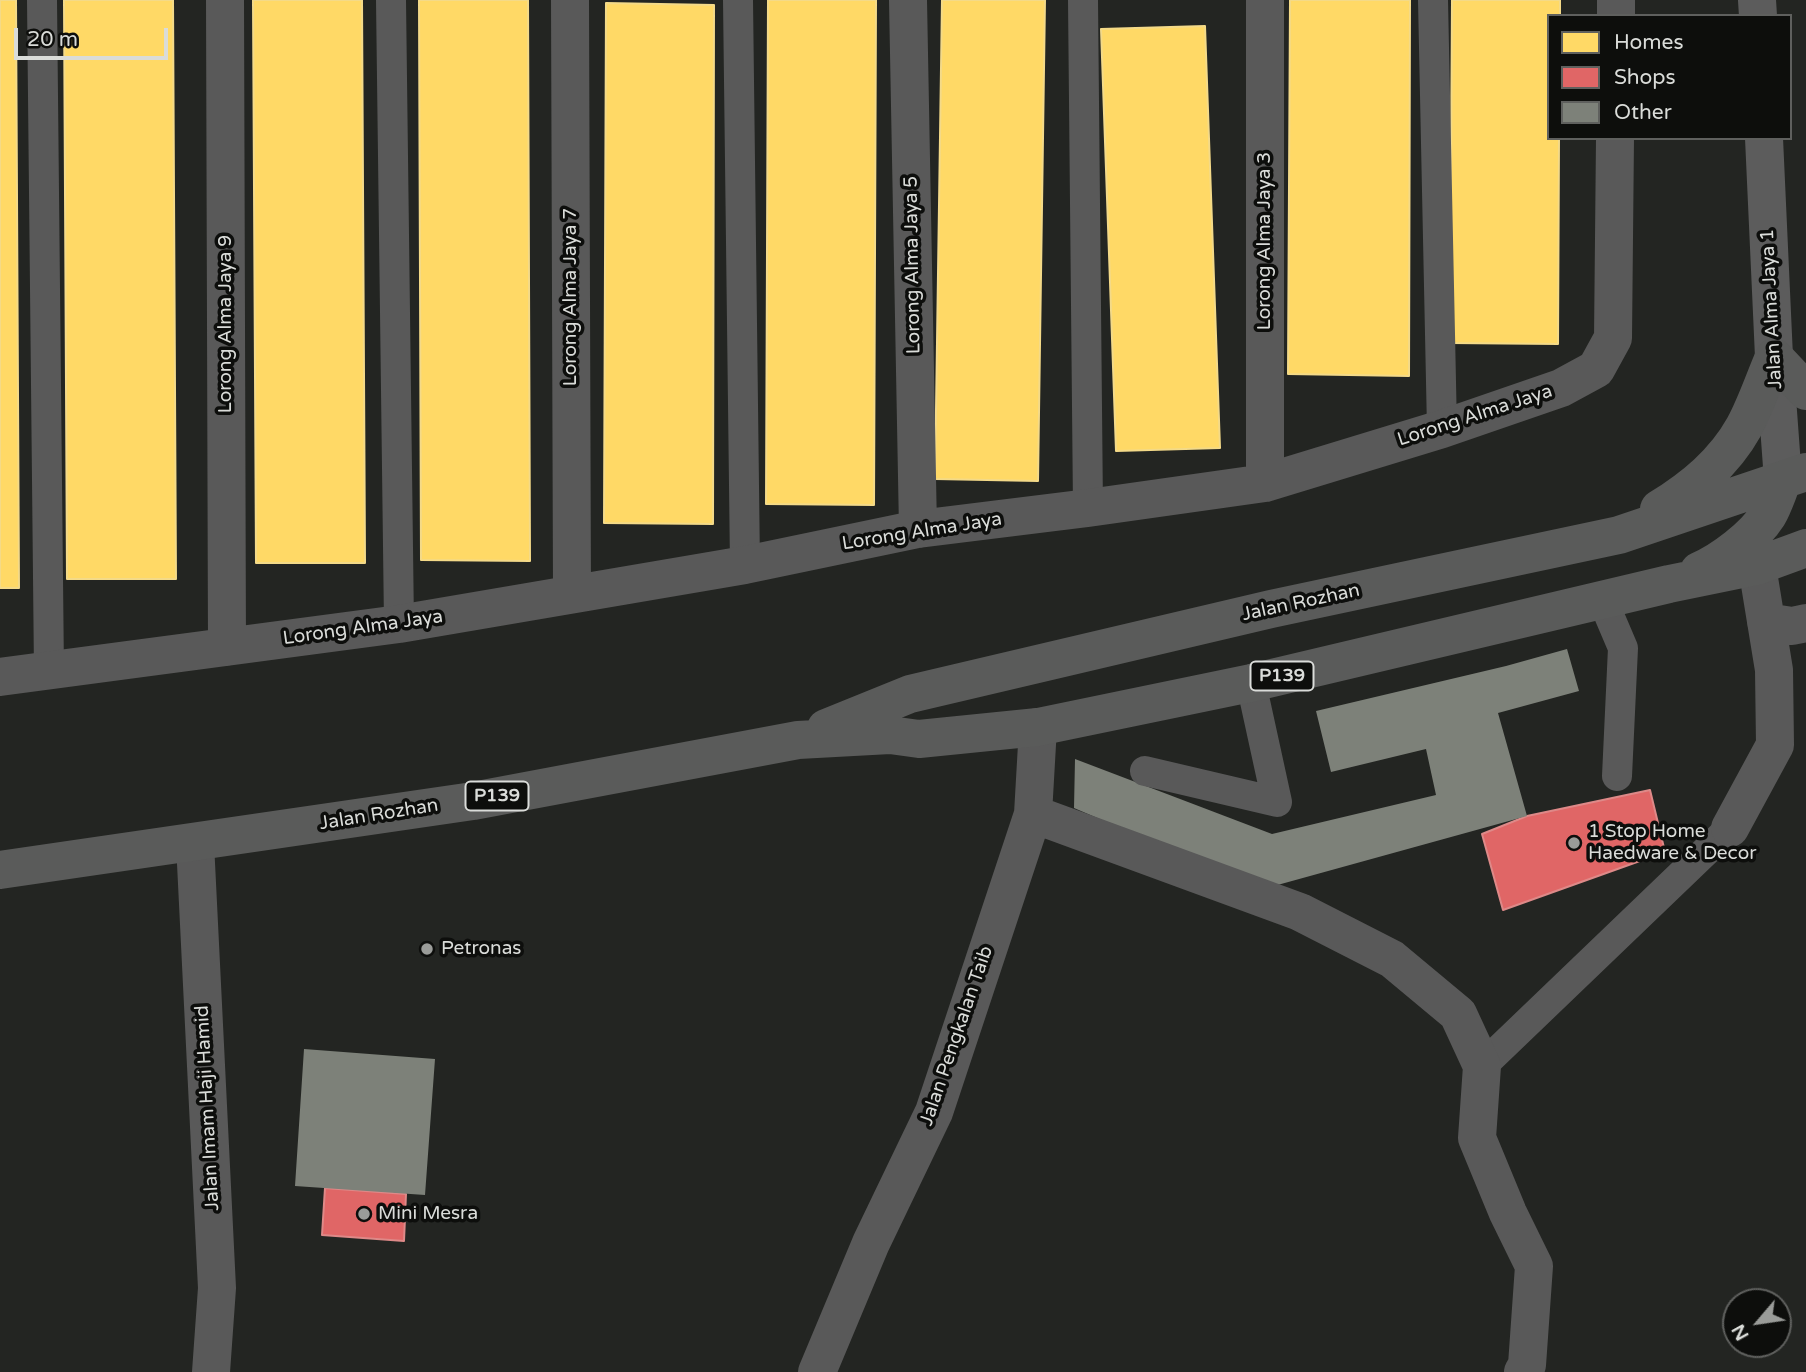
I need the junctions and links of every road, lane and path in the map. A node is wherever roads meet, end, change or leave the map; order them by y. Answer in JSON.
{"nodes":[{"id":1,"x":42,"y":0,"type":"edge"},
{"id":2,"x":225,"y":0,"type":"edge"},
{"id":3,"x":391,"y":0,"type":"edge"},
{"id":4,"x":570,"y":0,"type":"edge"},
{"id":5,"x":738,"y":0,"type":"edge"},
{"id":6,"x":908,"y":0,"type":"edge"},
{"id":7,"x":1083,"y":0,"type":"edge"},
{"id":8,"x":1265,"y":0,"type":"edge"},
{"id":9,"x":1433,"y":0,"type":"edge"},
{"id":10,"x":1615,"y":140,"type":"edge"},
{"id":11,"x":1764,"y":140,"type":"edge"},
{"id":12,"x":1774,"y":357,"type":"junction"},
{"id":13,"x":1806,"y":391,"type":"edge"},
{"id":14,"x":1442,"y":429,"type":"junction"},
{"id":15,"x":1798,"y":482,"type":"edge"},
{"id":16,"x":1265,"y":483,"type":"junction"},
{"id":17,"x":1088,"y":508,"type":"junction"},
{"id":18,"x":918,"y":529,"type":"junction"},
{"id":19,"x":1619,"y":535,"type":"junction"},
{"id":20,"x":1806,"y":548,"type":"edge"},
{"id":21,"x":745,"y":565,"type":"junction"},
{"id":22,"x":1757,"y":566,"type":"junction"},
{"id":23,"x":1669,"y":584,"type":"junction"},
{"id":24,"x":572,"y":593,"type":"junction"},
{"id":25,"x":1603,"y":601,"type":"junction"},
{"id":26,"x":1766,"y":622,"type":"junction"},
{"id":27,"x":399,"y":624,"type":"junction"},
{"id":28,"x":1806,"y":624,"type":"edge"},
{"id":29,"x":227,"y":648,"type":"junction"},
{"id":30,"x":49,"y":672,"type":"junction"},
{"id":31,"x":0,"y":677,"type":"edge"},
{"id":32,"x":1251,"y":683,"type":"junction"},
{"id":33,"x":1038,"y":727,"type":"junction"},
{"id":34,"x":798,"y":740,"type":"junction"},
{"id":35,"x":1145,"y":771,"type":"dead end"},
{"id":36,"x":1617,"y":776,"type":"dead end"},
{"id":37,"x":1033,"y":814,"type":"junction"},
{"id":38,"x":1730,"y":828,"type":"joint"},
{"id":39,"x":195,"y":843,"type":"junction"},
{"id":40,"x":0,"y":870,"type":"edge"},
{"id":41,"x":1482,"y":1066,"type":"junction"},
{"id":42,"x":211,"y":1372,"type":"edge"},
{"id":43,"x":817,"y":1372,"type":"edge"},
{"id":44,"x":1523,"y":1372,"type":"edge"}],
"edges":[{"from":1,"to":30,"type":"lane"},
{"from":2,"to":29,"type":"street","name":"Lorong Alma Jaya 9"},
{"from":3,"to":27,"type":"lane"},
{"from":4,"to":24,"type":"street","name":"Lorong Alma Jaya 7"},
{"from":5,"to":21,"type":"lane"},
{"from":6,"to":18,"type":"street","name":"Lorong Alma Jaya 5"},
{"from":7,"to":17,"type":"lane"},
{"from":8,"to":16,"type":"street","name":"Lorong Alma Jaya 3"},
{"from":9,"to":14,"type":"lane"},
{"from":10,"to":14,"type":"street","name":"Lorong Alma Jaya"},
{"from":11,"to":12,"type":"street","name":"Jalan Alma Jaya 1"},
{"from":12,"to":13,"type":"main road"},
{"from":12,"to":15,"type":"street","name":"Jalan Alma Jaya 1"},
{"from":12,"to":19,"type":"main road"},
{"from":14,"to":16,"type":"street","name":"Lorong Alma Jaya"},
{"from":15,"to":19,"type":"main road","name":"Jalan Rozhan","number":"P139"},
{"from":15,"to":23,"type":"main road"},
{"from":16,"to":17,"type":"street","name":"Lorong Alma Jaya"},
{"from":17,"to":18,"type":"street","name":"Lorong Alma Jaya"},
{"from":18,"to":21,"type":"street","name":"Lorong Alma Jaya"},
{"from":19,"to":34,"type":"main road","name":"Jalan Rozhan","number":"P139"},
{"from":20,"to":22,"type":"main road","name":"Jalan Rozhan","number":"P139"},
{"from":21,"to":24,"type":"street","name":"Lorong Alma Jaya"},
{"from":22,"to":23,"type":"main road","name":"Jalan Rozhan","number":"P139"},
{"from":22,"to":26,"type":"street"},
{"from":23,"to":25,"type":"main road","name":"Jalan Rozhan","number":"P139"},
{"from":24,"to":27,"type":"street","name":"Lorong Alma Jaya"},
{"from":25,"to":32,"type":"main road","name":"Jalan Rozhan","number":"P139"},
{"from":25,"to":36,"type":"lane"},
{"from":26,"to":28,"type":"street"},
{"from":26,"to":38,"type":"street"},
{"from":27,"to":29,"type":"street","name":"Lorong Alma Jaya"},
{"from":29,"to":30,"type":"street","name":"Lorong Alma Jaya"},
{"from":30,"to":31,"type":"street","name":"Lorong Alma Jaya"},
{"from":32,"to":33,"type":"main road","name":"Jalan Rozhan","number":"P139"},
{"from":32,"to":35,"type":"lane"},
{"from":33,"to":34,"type":"main road","name":"Jalan Rozhan","number":"P139"},
{"from":33,"to":37,"type":"street","name":"Jalan Pengkalan Taib"},
{"from":34,"to":39,"type":"main road","name":"Jalan Rozhan","number":"P139"},
{"from":37,"to":41,"type":"street"},
{"from":37,"to":43,"type":"street","name":"Jalan Pengkalan Taib"},
{"from":38,"to":41,"type":"lane"},
{"from":39,"to":40,"type":"main road","name":"Jalan Rozhan","number":"P139"},
{"from":39,"to":42,"type":"street","name":"Jalan Imam Haji Hamid"},
{"from":41,"to":44,"type":"street"}]}
